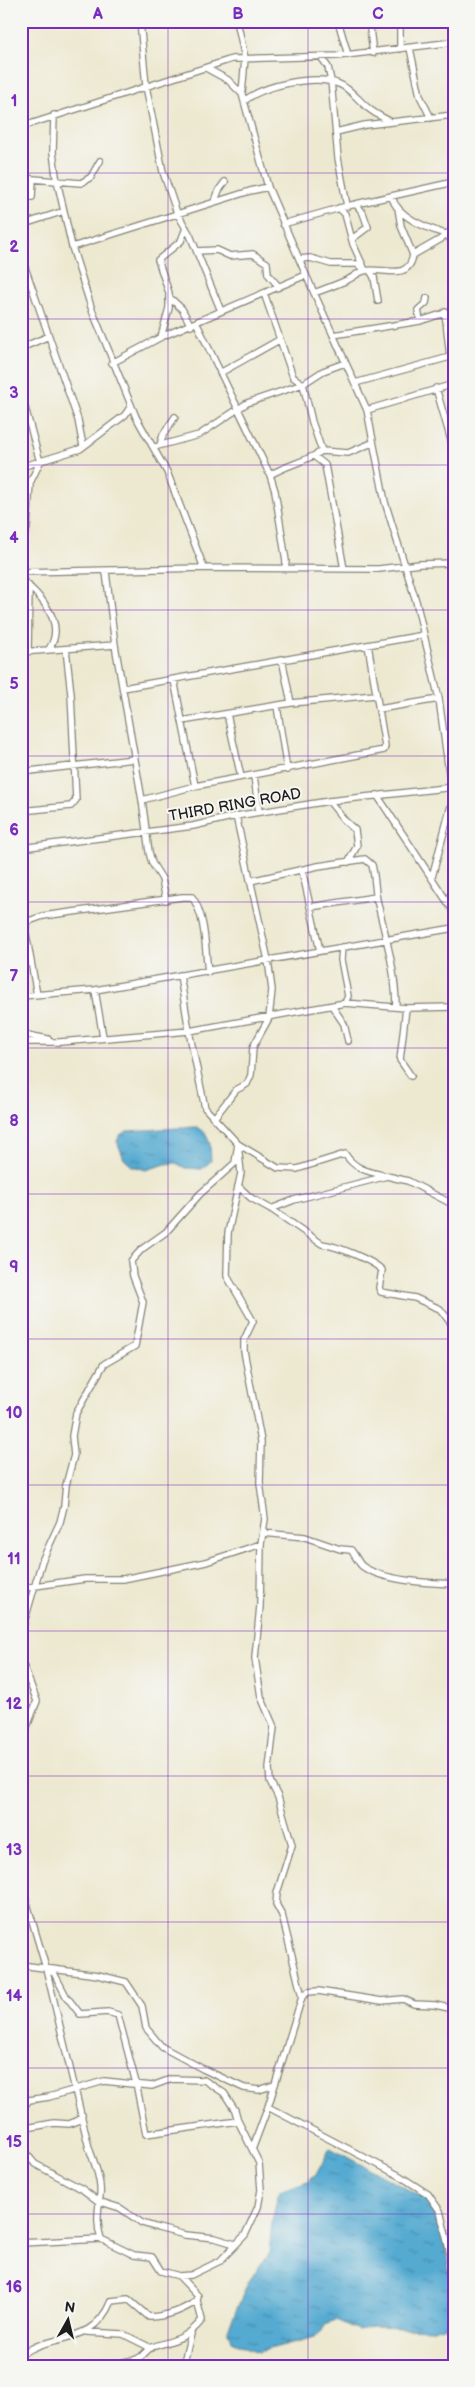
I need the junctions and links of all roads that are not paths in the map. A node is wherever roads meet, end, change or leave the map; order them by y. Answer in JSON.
{"nodes":[{"id":1,"x":140,"y":21,"type":"edge"},
{"id":2,"x":237,"y":21,"type":"edge"},
{"id":3,"x":338,"y":21,"type":"edge"},
{"id":4,"x":369,"y":21,"type":"edge"},
{"id":5,"x":400,"y":21,"type":"edge"},
{"id":6,"x":454,"y":42,"type":"edge"},
{"id":7,"x":410,"y":48,"type":"junction"},
{"id":8,"x":400,"y":49,"type":"junction"},
{"id":9,"x":373,"y":53,"type":"junction"},
{"id":10,"x":348,"y":55,"type":"junction"},
{"id":11,"x":336,"y":56,"type":"junction"},
{"id":12,"x":321,"y":57,"type":"junction"},
{"id":13,"x":245,"y":58,"type":"junction"},
{"id":14,"x":328,"y":67,"type":"junction"},
{"id":15,"x":206,"y":68,"type":"junction"},
{"id":16,"x":331,"y":81,"type":"junction"},
{"id":17,"x":146,"y":86,"type":"junction"},
{"id":18,"x":243,"y":98,"type":"junction"},
{"id":19,"x":54,"y":115,"type":"junction"},
{"id":20,"x":454,"y":115,"type":"edge"},
{"id":21,"x":431,"y":118,"type":"junction"},
{"id":22,"x":391,"y":122,"type":"junction"},
{"id":23,"x":21,"y":127,"type":"edge"},
{"id":24,"x":336,"y":132,"type":"junction"},
{"id":25,"x":100,"y":162,"type":"dead end"},
{"id":26,"x":21,"y":178,"type":"edge"},
{"id":27,"x":33,"y":179,"type":"junction"},
{"id":28,"x":57,"y":181,"type":"junction"},
{"id":29,"x":225,"y":182,"type":"dead end"},
{"id":30,"x":454,"y":182,"type":"edge"},
{"id":31,"x":268,"y":187,"type":"junction"},
{"id":32,"x":32,"y":197,"type":"dead end"},
{"id":33,"x":392,"y":197,"type":"junction"},
{"id":34,"x":215,"y":202,"type":"junction"},
{"id":35,"x":356,"y":204,"type":"junction"},
{"id":36,"x":347,"y":206,"type":"junction"},
{"id":37,"x":397,"y":206,"type":"junction"},
{"id":38,"x":339,"y":208,"type":"junction"},
{"id":39,"x":64,"y":211,"type":"junction"},
{"id":40,"x":178,"y":213,"type":"junction"},
{"id":41,"x":283,"y":224,"type":"junction"},
{"id":42,"x":21,"y":226,"type":"edge"},
{"id":43,"x":186,"y":228,"type":"junction"},
{"id":44,"x":454,"y":231,"type":"edge"},
{"id":45,"x":445,"y":234,"type":"junction"},
{"id":46,"x":352,"y":240,"type":"junction"},
{"id":47,"x":72,"y":247,"type":"junction"},
{"id":48,"x":197,"y":251,"type":"junction"},
{"id":49,"x":21,"y":256,"type":"edge"},
{"id":50,"x":413,"y":256,"type":"junction"},
{"id":51,"x":298,"y":259,"type":"junction"},
{"id":52,"x":454,"y":259,"type":"edge"},
{"id":53,"x":368,"y":271,"type":"junction"},
{"id":54,"x":306,"y":275,"type":"junction"},
{"id":55,"x":279,"y":287,"type":"junction"},
{"id":56,"x":264,"y":293,"type":"junction"},
{"id":57,"x":314,"y":293,"type":"junction"},
{"id":58,"x":169,"y":297,"type":"junction"},
{"id":59,"x":428,"y":298,"type":"dead end"},
{"id":60,"x":378,"y":301,"type":"dead end"},
{"id":61,"x":454,"y":310,"type":"edge"},
{"id":62,"x":220,"y":311,"type":"junction"},
{"id":63,"x":445,"y":312,"type":"junction"},
{"id":64,"x":420,"y":321,"type":"junction"},
{"id":65,"x":194,"y":325,"type":"junction"},
{"id":66,"x":333,"y":335,"type":"junction"},
{"id":67,"x":49,"y":336,"type":"junction"},
{"id":68,"x":162,"y":337,"type":"junction"},
{"id":69,"x":279,"y":340,"type":"junction"},
{"id":70,"x":21,"y":348,"type":"edge"},
{"id":71,"x":452,"y":360,"type":"edge"},
{"id":72,"x":112,"y":363,"type":"junction"},
{"id":73,"x":345,"y":364,"type":"junction"},
{"id":74,"x":220,"y":373,"type":"junction"},
{"id":75,"x":355,"y":383,"type":"junction"},
{"id":76,"x":303,"y":384,"type":"junction"},
{"id":77,"x":454,"y":384,"type":"edge"},
{"id":78,"x":436,"y":388,"type":"junction"},
{"id":79,"x":21,"y":392,"type":"edge"},
{"id":80,"x":131,"y":406,"type":"junction"},
{"id":81,"x":238,"y":409,"type":"junction"},
{"id":82,"x":367,"y":410,"type":"junction"},
{"id":83,"x":175,"y":417,"type":"dead end"},
{"id":84,"x":372,"y":443,"type":"junction"},
{"id":85,"x":83,"y":446,"type":"junction"},
{"id":86,"x":157,"y":446,"type":"junction"},
{"id":87,"x":453,"y":447,"type":"edge"},
{"id":88,"x":322,"y":451,"type":"junction"},
{"id":89,"x":314,"y":456,"type":"junction"},
{"id":90,"x":40,"y":462,"type":"junction"},
{"id":91,"x":21,"y":467,"type":"edge"},
{"id":92,"x":270,"y":475,"type":"junction"},
{"id":93,"x":21,"y":546,"type":"edge"},
{"id":94,"x":454,"y":563,"type":"edge"},
{"id":95,"x":405,"y":565,"type":"junction"},
{"id":96,"x":204,"y":568,"type":"junction"},
{"id":97,"x":285,"y":568,"type":"junction"},
{"id":98,"x":344,"y":569,"type":"junction"},
{"id":99,"x":21,"y":572,"type":"edge"},
{"id":100,"x":106,"y":572,"type":"junction"},
{"id":101,"x":21,"y":579,"type":"edge"},
{"id":102,"x":30,"y":586,"type":"junction"},
{"id":103,"x":21,"y":612,"type":"edge"},
{"id":104,"x":29,"y":612,"type":"junction"},
{"id":105,"x":424,"y":634,"type":"junction"},
{"id":106,"x":115,"y":645,"type":"junction"},
{"id":107,"x":368,"y":645,"type":"junction"},
{"id":108,"x":49,"y":649,"type":"junction"},
{"id":109,"x":66,"y":649,"type":"junction"},
{"id":110,"x":25,"y":652,"type":"edge"},
{"id":111,"x":282,"y":659,"type":"junction"},
{"id":112,"x":174,"y":680,"type":"junction"},
{"id":113,"x":122,"y":688,"type":"junction"},
{"id":114,"x":375,"y":695,"type":"junction"},
{"id":115,"x":439,"y":699,"type":"junction"},
{"id":116,"x":291,"y":703,"type":"junction"},
{"id":117,"x":277,"y":706,"type":"junction"},
{"id":118,"x":379,"y":708,"type":"junction"},
{"id":119,"x":227,"y":714,"type":"junction"},
{"id":120,"x":182,"y":721,"type":"junction"},
{"id":121,"x":454,"y":732,"type":"edge"},
{"id":122,"x":444,"y":734,"type":"junction"},
{"id":123,"x":134,"y":759,"type":"junction"},
{"id":124,"x":74,"y":765,"type":"junction"},
{"id":125,"x":287,"y":770,"type":"junction"},
{"id":126,"x":21,"y":772,"type":"edge"},
{"id":127,"x":254,"y":776,"type":"junction"},
{"id":128,"x":241,"y":777,"type":"junction"},
{"id":129,"x":195,"y":786,"type":"junction"},
{"id":130,"x":452,"y":787,"type":"edge"},
{"id":131,"x":377,"y":795,"type":"junction"},
{"id":132,"x":142,"y":800,"type":"junction"},
{"id":133,"x":329,"y":801,"type":"junction"},
{"id":134,"x":451,"y":806,"type":"dead end"},
{"id":135,"x":21,"y":811,"type":"edge"},
{"id":136,"x":259,"y":812,"type":"junction"},
{"id":137,"x":236,"y":816,"type":"junction"},
{"id":138,"x":147,"y":833,"type":"junction"},
{"id":139,"x":21,"y":848,"type":"edge"},
{"id":140,"x":348,"y":862,"type":"junction"},
{"id":141,"x":302,"y":870,"type":"junction"},
{"id":142,"x":432,"y":877,"type":"junction"},
{"id":143,"x":250,"y":881,"type":"junction"},
{"id":144,"x":376,"y":897,"type":"junction"},
{"id":145,"x":166,"y":900,"type":"junction"},
{"id":146,"x":310,"y":907,"type":"junction"},
{"id":147,"x":454,"y":912,"type":"edge"},
{"id":148,"x":454,"y":928,"type":"edge"},
{"id":149,"x":387,"y":939,"type":"junction"},
{"id":150,"x":342,"y":947,"type":"junction"},
{"id":151,"x":320,"y":950,"type":"junction"},
{"id":152,"x":268,"y":960,"type":"junction"},
{"id":153,"x":208,"y":972,"type":"junction"},
{"id":154,"x":180,"y":975,"type":"junction"},
{"id":155,"x":94,"y":990,"type":"junction"},
{"id":156,"x":37,"y":995,"type":"junction"},
{"id":157,"x":21,"y":996,"type":"edge"},
{"id":158,"x":345,"y":1003,"type":"junction"},
{"id":159,"x":332,"y":1006,"type":"junction"},
{"id":160,"x":396,"y":1007,"type":"junction"},
{"id":161,"x":454,"y":1007,"type":"edge"},
{"id":162,"x":406,"y":1008,"type":"junction"},
{"id":163,"x":269,"y":1018,"type":"junction"},
{"id":164,"x":21,"y":1028,"type":"edge"},
{"id":165,"x":188,"y":1031,"type":"junction"},
{"id":166,"x":103,"y":1037,"type":"junction"},
{"id":167,"x":348,"y":1040,"type":"dead end"},
{"id":168,"x":21,"y":1042,"type":"edge"},
{"id":169,"x":60,"y":1042,"type":"junction"},
{"id":170,"x":410,"y":1076,"type":"dead end"},
{"id":171,"x":214,"y":1118,"type":"junction"},
{"id":172,"x":238,"y":1144,"type":"junction"},
{"id":173,"x":387,"y":1176,"type":"junction"},
{"id":174,"x":238,"y":1186,"type":"junction"},
{"id":175,"x":454,"y":1205,"type":"edge"},
{"id":176,"x":271,"y":1208,"type":"junction"},
{"id":177,"x":454,"y":1327,"type":"edge"},
{"id":178,"x":263,"y":1533,"type":"junction"},
{"id":179,"x":261,"y":1544,"type":"junction"},
{"id":180,"x":454,"y":1584,"type":"edge"},
{"id":181,"x":35,"y":1585,"type":"junction"},
{"id":182,"x":21,"y":1588,"type":"edge"},
{"id":183,"x":21,"y":1633,"type":"edge"},
{"id":184,"x":21,"y":1660,"type":"edge"},
{"id":185,"x":21,"y":1742,"type":"edge"},
{"id":186,"x":21,"y":1883,"type":"edge"},
{"id":187,"x":21,"y":1965,"type":"edge"},
{"id":188,"x":47,"y":1969,"type":"junction"},
{"id":189,"x":302,"y":1997,"type":"junction"},
{"id":190,"x":454,"y":2009,"type":"edge"},
{"id":191,"x":136,"y":2083,"type":"junction"},
{"id":192,"x":274,"y":2085,"type":"junction"},
{"id":193,"x":76,"y":2087,"type":"junction"},
{"id":194,"x":268,"y":2107,"type":"junction"},
{"id":195,"x":21,"y":2112,"type":"edge"},
{"id":196,"x":82,"y":2115,"type":"junction"},
{"id":197,"x":238,"y":2121,"type":"junction"},
{"id":198,"x":21,"y":2129,"type":"edge"},
{"id":199,"x":21,"y":2136,"type":"edge"},
{"id":200,"x":252,"y":2147,"type":"junction"},
{"id":201,"x":98,"y":2201,"type":"junction"},
{"id":202,"x":101,"y":2239,"type":"junction"},
{"id":203,"x":21,"y":2243,"type":"edge"},
{"id":204,"x":235,"y":2244,"type":"junction"},
{"id":205,"x":454,"y":2270,"type":"edge"},
{"id":206,"x":179,"y":2276,"type":"junction"},
{"id":207,"x":197,"y":2301,"type":"junction"},
{"id":208,"x":87,"y":2332,"type":"junction"},
{"id":209,"x":191,"y":2334,"type":"junction"},
{"id":210,"x":151,"y":2348,"type":"junction"},
{"id":211,"x":21,"y":2352,"type":"edge"},
{"id":212,"x":115,"y":2366,"type":"edge"},
{"id":213,"x":183,"y":2366,"type":"edge"},
{"id":214,"x":313,"y":2366,"type":"edge"},
{"id":215,"x":318,"y":2366,"type":"edge"}],
"edges":[{"from":1,"to":17,"type":"street"},
{"from":2,"to":13,"type":"street"},
{"from":3,"to":10,"type":"street"},
{"from":4,"to":9,"type":"street"},
{"from":5,"to":8,"type":"street"},
{"from":6,"to":7,"type":"street"},
{"from":7,"to":8,"type":"street"},
{"from":7,"to":21,"type":"street"},
{"from":8,"to":9,"type":"street"},
{"from":9,"to":10,"type":"street"},
{"from":10,"to":11,"type":"street"},
{"from":11,"to":12,"type":"street"},
{"from":11,"to":14,"type":"street"},
{"from":12,"to":13,"type":"street"},
{"from":12,"to":14,"type":"street"},
{"from":13,"to":15,"type":"street"},
{"from":13,"to":18,"type":"street"},
{"from":14,"to":16,"type":"street"},
{"from":15,"to":17,"type":"street"},
{"from":15,"to":18,"type":"street"},
{"from":16,"to":18,"type":"street"},
{"from":16,"to":22,"type":"street"},
{"from":16,"to":24,"type":"street"},
{"from":17,"to":19,"type":"street"},
{"from":17,"to":40,"type":"street"},
{"from":18,"to":31,"type":"street"},
{"from":19,"to":23,"type":"street"},
{"from":19,"to":28,"type":"street"},
{"from":20,"to":21,"type":"street"},
{"from":21,"to":22,"type":"street"},
{"from":22,"to":24,"type":"street"},
{"from":24,"to":36,"type":"street"},
{"from":25,"to":28,"type":"street"},
{"from":26,"to":27,"type":"street"},
{"from":27,"to":28,"type":"street"},
{"from":27,"to":32,"type":"street"},
{"from":28,"to":39,"type":"street"},
{"from":29,"to":34,"type":"street"},
{"from":30,"to":33,"type":"street"},
{"from":31,"to":34,"type":"street"},
{"from":31,"to":41,"type":"street"},
{"from":33,"to":35,"type":"street"},
{"from":33,"to":37,"type":"street"},
{"from":34,"to":40,"type":"street"},
{"from":35,"to":36,"type":"street"},
{"from":35,"to":46,"type":"street"},
{"from":36,"to":38,"type":"street"},
{"from":37,"to":45,"type":"street"},
{"from":37,"to":50,"type":"street"},
{"from":38,"to":41,"type":"street"},
{"from":38,"to":46,"type":"street"},
{"from":39,"to":42,"type":"street"},
{"from":39,"to":47,"type":"street"},
{"from":40,"to":43,"type":"street"},
{"from":40,"to":47,"type":"street"},
{"from":41,"to":51,"type":"street"},
{"from":43,"to":48,"type":"street"},
{"from":43,"to":58,"type":"street"},
{"from":44,"to":45,"type":"street"},
{"from":45,"to":50,"type":"street"},
{"from":45,"to":52,"type":"street"},
{"from":46,"to":53,"type":"street"},
{"from":47,"to":72,"type":"street"},
{"from":48,"to":55,"type":"street"},
{"from":48,"to":62,"type":"street"},
{"from":49,"to":67,"type":"street"},
{"from":50,"to":53,"type":"street"},
{"from":51,"to":53,"type":"street"},
{"from":51,"to":54,"type":"street"},
{"from":53,"to":57,"type":"street"},
{"from":53,"to":60,"type":"street"},
{"from":54,"to":55,"type":"street"},
{"from":54,"to":57,"type":"street"},
{"from":55,"to":56,"type":"street"},
{"from":56,"to":62,"type":"street"},
{"from":56,"to":69,"type":"street"},
{"from":57,"to":66,"type":"street"},
{"from":58,"to":65,"type":"street"},
{"from":58,"to":68,"type":"street"},
{"from":59,"to":64,"type":"street"},
{"from":61,"to":63,"type":"street"},
{"from":62,"to":65,"type":"street"},
{"from":63,"to":64,"type":"street"},
{"from":63,"to":71,"type":"street"},
{"from":64,"to":66,"type":"street"},
{"from":65,"to":68,"type":"street"},
{"from":65,"to":74,"type":"street"},
{"from":66,"to":73,"type":"street"},
{"from":67,"to":70,"type":"street"},
{"from":67,"to":85,"type":"street"},
{"from":68,"to":72,"type":"street"},
{"from":69,"to":74,"type":"street"},
{"from":69,"to":76,"type":"street"},
{"from":71,"to":75,"type":"street"},
{"from":72,"to":80,"type":"street"},
{"from":73,"to":75,"type":"street"},
{"from":73,"to":76,"type":"street"},
{"from":74,"to":81,"type":"street"},
{"from":75,"to":82,"type":"street"},
{"from":76,"to":81,"type":"street"},
{"from":76,"to":88,"type":"street"},
{"from":77,"to":78,"type":"street"},
{"from":78,"to":82,"type":"street"},
{"from":78,"to":87,"type":"street"},
{"from":79,"to":90,"type":"street"},
{"from":80,"to":85,"type":"street"},
{"from":80,"to":86,"type":"street"},
{"from":81,"to":86,"type":"street"},
{"from":81,"to":92,"type":"street"},
{"from":82,"to":84,"type":"street"},
{"from":83,"to":86,"type":"street"},
{"from":84,"to":88,"type":"street"},
{"from":84,"to":95,"type":"street"},
{"from":85,"to":90,"type":"street"},
{"from":86,"to":96,"type":"street"},
{"from":88,"to":89,"type":"street"},
{"from":89,"to":92,"type":"street"},
{"from":89,"to":98,"type":"street"},
{"from":90,"to":91,"type":"street"},
{"from":90,"to":93,"type":"street"},
{"from":92,"to":97,"type":"street"},
{"from":94,"to":95,"type":"street"},
{"from":95,"to":98,"type":"street"},
{"from":95,"to":105,"type":"street"},
{"from":96,"to":97,"type":"street"},
{"from":96,"to":100,"type":"street"},
{"from":97,"to":98,"type":"street"},
{"from":99,"to":100,"type":"street"},
{"from":100,"to":106,"type":"street"},
{"from":101,"to":102,"type":"street"},
{"from":102,"to":104,"type":"street"},
{"from":102,"to":108,"type":"street"},
{"from":103,"to":104,"type":"street"},
{"from":104,"to":110,"type":"street"},
{"from":105,"to":107,"type":"street"},
{"from":105,"to":115,"type":"street"},
{"from":106,"to":109,"type":"street"},
{"from":106,"to":113,"type":"street"},
{"from":107,"to":111,"type":"street"},
{"from":107,"to":114,"type":"street"},
{"from":108,"to":109,"type":"street"},
{"from":108,"to":110,"type":"street"},
{"from":109,"to":124,"type":"street"},
{"from":111,"to":112,"type":"street"},
{"from":111,"to":116,"type":"street"},
{"from":112,"to":113,"type":"street"},
{"from":112,"to":120,"type":"street"},
{"from":113,"to":123,"type":"street"},
{"from":114,"to":116,"type":"street"},
{"from":114,"to":118,"type":"street"},
{"from":115,"to":118,"type":"street"},
{"from":115,"to":122,"type":"street"},
{"from":116,"to":117,"type":"street"},
{"from":117,"to":119,"type":"street"},
{"from":117,"to":125,"type":"street"},
{"from":118,"to":125,"type":"street"},
{"from":119,"to":120,"type":"street"},
{"from":119,"to":128,"type":"street"},
{"from":120,"to":129,"type":"street"},
{"from":121,"to":122,"type":"street"},
{"from":122,"to":130,"type":"street"},
{"from":123,"to":124,"type":"street"},
{"from":123,"to":132,"type":"street"},
{"from":124,"to":126,"type":"street"},
{"from":124,"to":135,"type":"street"},
{"from":125,"to":127,"type":"street"},
{"from":127,"to":128,"type":"street"},
{"from":127,"to":136,"type":"street"},
{"from":128,"to":129,"type":"street"},
{"from":129,"to":132,"type":"street"},
{"from":130,"to":131,"type":"street","name":"THIRD RING ROAD"},
{"from":131,"to":133,"type":"street","name":"THIRD RING ROAD"},
{"from":131,"to":142,"type":"street"},
{"from":132,"to":138,"type":"street"},
{"from":133,"to":136,"type":"street","name":"THIRD RING ROAD"},
{"from":133,"to":140,"type":"street"},
{"from":134,"to":142,"type":"street"},
{"from":136,"to":137,"type":"street","name":"THIRD RING ROAD"},
{"from":137,"to":138,"type":"street","name":"THIRD RING ROAD"},
{"from":137,"to":143,"type":"street"},
{"from":138,"to":139,"type":"street","name":"THIRD RING ROAD"},
{"from":138,"to":145,"type":"street"},
{"from":140,"to":141,"type":"street"},
{"from":140,"to":144,"type":"street"},
{"from":141,"to":143,"type":"street"},
{"from":141,"to":146,"type":"street"},
{"from":142,"to":147,"type":"street"},
{"from":143,"to":152,"type":"street"},
{"from":144,"to":146,"type":"street"},
{"from":144,"to":149,"type":"street"},
{"from":145,"to":153,"type":"street"},
{"from":145,"to":156,"type":"street"},
{"from":146,"to":151,"type":"street"},
{"from":148,"to":149,"type":"street"},
{"from":149,"to":150,"type":"street"},
{"from":149,"to":160,"type":"street"},
{"from":150,"to":151,"type":"street"},
{"from":150,"to":158,"type":"street"},
{"from":151,"to":152,"type":"street"},
{"from":152,"to":153,"type":"street"},
{"from":152,"to":163,"type":"street"},
{"from":153,"to":154,"type":"street"},
{"from":154,"to":155,"type":"street"},
{"from":154,"to":165,"type":"street"},
{"from":155,"to":156,"type":"street"},
{"from":155,"to":166,"type":"street"},
{"from":156,"to":157,"type":"street"},
{"from":158,"to":159,"type":"street"},
{"from":158,"to":160,"type":"street"},
{"from":159,"to":163,"type":"street"},
{"from":159,"to":167,"type":"street"},
{"from":160,"to":162,"type":"street"},
{"from":161,"to":162,"type":"street"},
{"from":162,"to":170,"type":"street"},
{"from":163,"to":165,"type":"street"},
{"from":163,"to":171,"type":"street"},
{"from":164,"to":169,"type":"street"},
{"from":165,"to":166,"type":"street"},
{"from":165,"to":171,"type":"street"},
{"from":166,"to":169,"type":"street"},
{"from":168,"to":169,"type":"street"},
{"from":171,"to":172,"type":"street"},
{"from":172,"to":173,"type":"street"},
{"from":172,"to":174,"type":"street"},
{"from":172,"to":181,"type":"street"},
{"from":173,"to":175,"type":"street"},
{"from":173,"to":176,"type":"street"},
{"from":174,"to":176,"type":"street"},
{"from":174,"to":178,"type":"street"},
{"from":176,"to":177,"type":"street"},
{"from":178,"to":179,"type":"street"},
{"from":178,"to":180,"type":"street"},
{"from":179,"to":181,"type":"street"},
{"from":179,"to":189,"type":"street"},
{"from":181,"to":182,"type":"street"},
{"from":181,"to":183,"type":"street"},
{"from":184,"to":185,"type":"street"},
{"from":186,"to":188,"type":"street"},
{"from":187,"to":188,"type":"street"},
{"from":188,"to":191,"type":"street"},
{"from":188,"to":192,"type":"street"},
{"from":188,"to":193,"type":"street"},
{"from":189,"to":190,"type":"street"},
{"from":189,"to":192,"type":"street"},
{"from":191,"to":193,"type":"street"},
{"from":191,"to":197,"type":"street"},
{"from":191,"to":197,"type":"street"},
{"from":192,"to":194,"type":"street"},
{"from":193,"to":195,"type":"street"},
{"from":193,"to":196,"type":"street"},
{"from":194,"to":200,"type":"street"},
{"from":194,"to":205,"type":"street"},
{"from":196,"to":198,"type":"street"},
{"from":196,"to":201,"type":"street"},
{"from":197,"to":200,"type":"street"},
{"from":199,"to":201,"type":"street"},
{"from":200,"to":204,"type":"street"},
{"from":201,"to":202,"type":"street"},
{"from":201,"to":204,"type":"street"},
{"from":202,"to":203,"type":"street"},
{"from":202,"to":206,"type":"street"},
{"from":204,"to":206,"type":"street"},
{"from":206,"to":207,"type":"street"},
{"from":207,"to":208,"type":"street"},
{"from":207,"to":209,"type":"street"},
{"from":208,"to":210,"type":"street"},
{"from":208,"to":211,"type":"street"},
{"from":209,"to":210,"type":"street"},
{"from":209,"to":213,"type":"street"},
{"from":210,"to":212,"type":"street"},
{"from":214,"to":215,"type":"street"}]}
